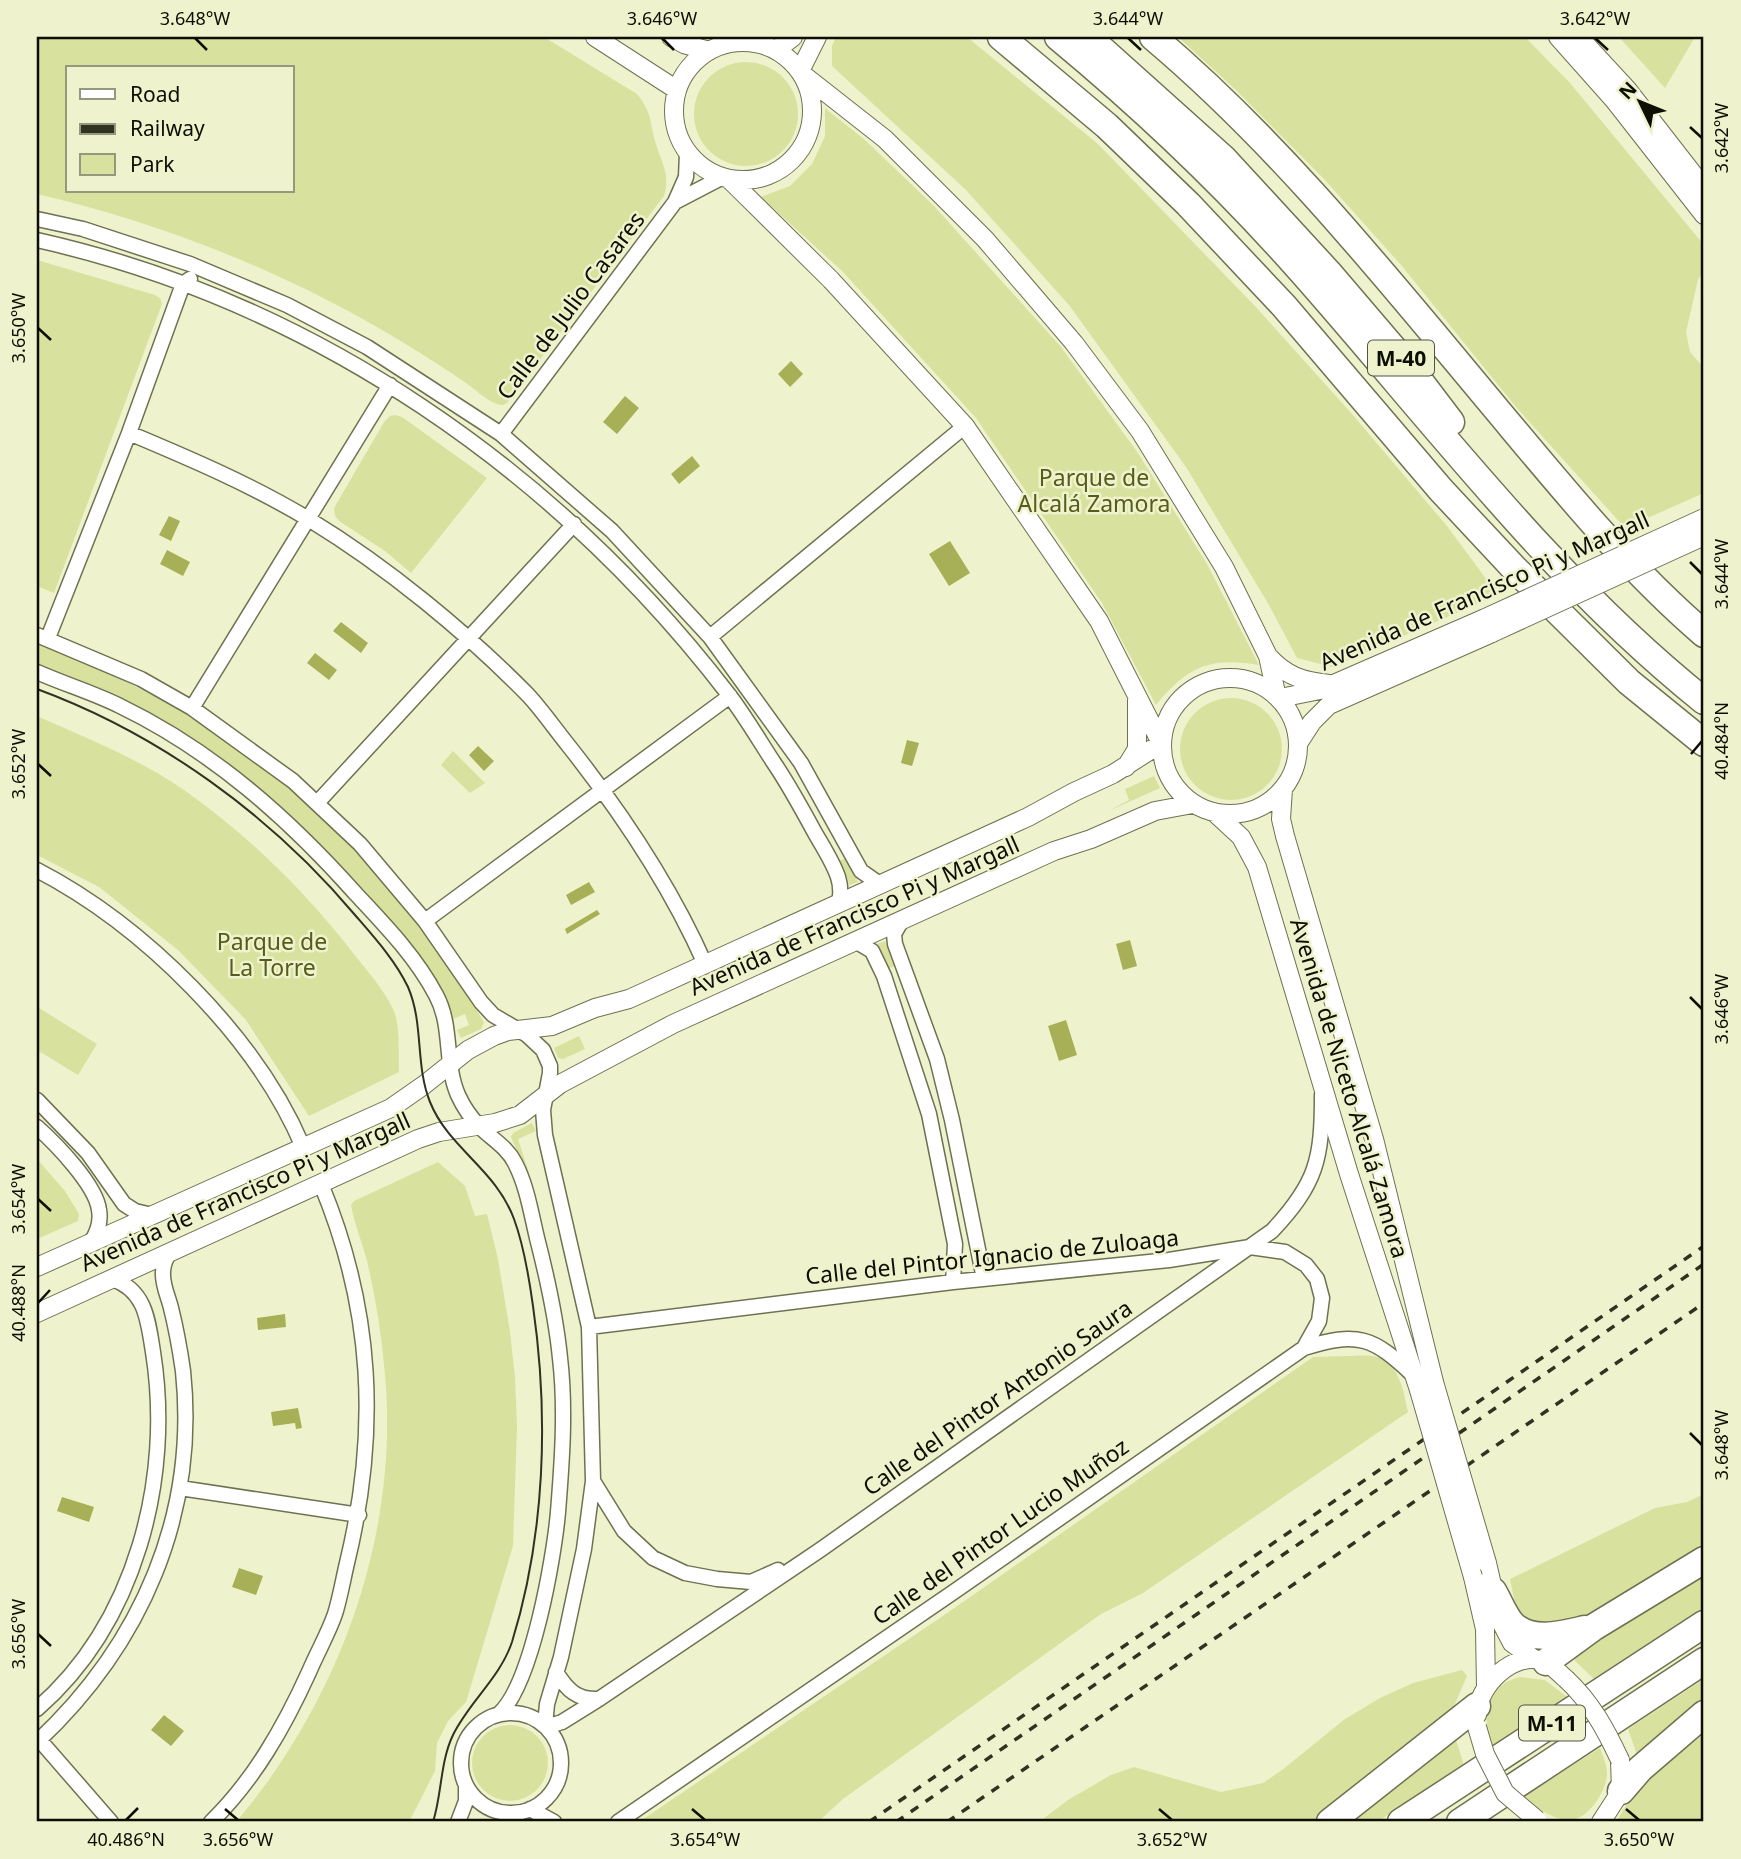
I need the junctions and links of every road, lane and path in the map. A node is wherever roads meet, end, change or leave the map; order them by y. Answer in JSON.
{"nodes":[{"id":1,"x":595,"y":37,"type":"edge"},
{"id":2,"x":671,"y":37,"type":"edge"},
{"id":3,"x":793,"y":37,"type":"edge"},
{"id":4,"x":817,"y":37,"type":"edge"},
{"id":5,"x":1000,"y":37,"type":"edge"},
{"id":6,"x":1058,"y":37,"type":"edge"},
{"id":7,"x":1088,"y":37,"type":"edge"},
{"id":8,"x":1153,"y":37,"type":"edge"},
{"id":9,"x":1558,"y":37,"type":"edge"},
{"id":10,"x":1579,"y":37,"type":"edge"},
{"id":11,"x":776,"y":50,"type":"junction"},
{"id":12,"x":709,"y":51,"type":"junction"},
{"id":13,"x":801,"y":72,"type":"junction"},
{"id":14,"x":677,"y":90,"type":"junction"},
{"id":15,"x":687,"y":153,"type":"junction"},
{"id":16,"x":725,"y":179,"type":"junction"},
{"id":17,"x":1704,"y":188,"type":"edge"},
{"id":18,"x":675,"y":202,"type":"junction"},
{"id":19,"x":1704,"y":215,"type":"edge"},
{"id":20,"x":37,"y":219,"type":"edge"},
{"id":21,"x":37,"y":240,"type":"edge"},
{"id":22,"x":183,"y":284,"type":"junction"},
{"id":23,"x":287,"y":305,"type":"junction"},
{"id":24,"x":390,"y":385,"type":"junction"},
{"id":25,"x":965,"y":426,"type":"junction"},
{"id":26,"x":458,"y":429,"type":"junction"},
{"id":27,"x":129,"y":433,"type":"junction"},
{"id":28,"x":501,"y":434,"type":"junction"},
{"id":29,"x":1704,"y":518,"type":"edge"},
{"id":30,"x":308,"y":519,"type":"junction"},
{"id":31,"x":574,"y":524,"type":"junction"},
{"id":32,"x":1704,"y":536,"type":"edge"},
{"id":33,"x":1488,"y":626,"type":"junction"},
{"id":34,"x":1704,"y":634,"type":"edge"},
{"id":35,"x":42,"y":636,"type":"edge"},
{"id":36,"x":710,"y":637,"type":"junction"},
{"id":37,"x":468,"y":640,"type":"junction"},
{"id":38,"x":1268,"y":656,"type":"junction"},
{"id":39,"x":37,"y":672,"type":"edge"},
{"id":40,"x":1333,"y":685,"type":"junction"},
{"id":41,"x":1704,"y":687,"type":"edge"},
{"id":42,"x":730,"y":695,"type":"junction"},
{"id":43,"x":1278,"y":695,"type":"junction"},
{"id":44,"x":1137,"y":697,"type":"junction"},
{"id":45,"x":1704,"y":701,"type":"edge"},
{"id":46,"x":192,"y":708,"type":"junction"},
{"id":47,"x":1160,"y":742,"type":"junction"},
{"id":48,"x":1299,"y":742,"type":"junction"},
{"id":49,"x":1704,"y":743,"type":"edge"},
{"id":50,"x":1125,"y":767,"type":"junction"},
{"id":51,"x":602,"y":789,"type":"junction"},
{"id":52,"x":1283,"y":789,"type":"junction"},
{"id":53,"x":317,"y":803,"type":"junction"},
{"id":54,"x":1193,"y":804,"type":"junction"},
{"id":55,"x":1215,"y":813,"type":"junction"},
{"id":56,"x":37,"y":870,"type":"edge"},
{"id":57,"x":881,"y":885,"type":"junction"},
{"id":58,"x":839,"y":904,"type":"junction"},
{"id":59,"x":902,"y":920,"type":"junction"},
{"id":60,"x":425,"y":921,"type":"junction"},
{"id":61,"x":855,"y":941,"type":"junction"},
{"id":62,"x":705,"y":964,"type":"junction"},
{"id":63,"x":519,"y":1030,"type":"junction"},
{"id":64,"x":452,"y":1063,"type":"junction"},
{"id":65,"x":1321,"y":1077,"type":"junction"},
{"id":66,"x":545,"y":1096,"type":"junction"},
{"id":67,"x":37,"y":1100,"type":"edge"},
{"id":68,"x":478,"y":1125,"type":"junction"},
{"id":69,"x":37,"y":1127,"type":"edge"},
{"id":70,"x":303,"y":1147,"type":"junction"},
{"id":71,"x":321,"y":1184,"type":"junction"},
{"id":72,"x":152,"y":1215,"type":"junction"},
{"id":73,"x":91,"y":1242,"type":"junction"},
{"id":74,"x":1250,"y":1247,"type":"junction"},
{"id":75,"x":170,"y":1252,"type":"junction"},
{"id":76,"x":1169,"y":1260,"type":"junction"},
{"id":77,"x":37,"y":1267,"type":"edge"},
{"id":78,"x":112,"y":1279,"type":"junction"},
{"id":79,"x":984,"y":1279,"type":"junction"},
{"id":80,"x":953,"y":1282,"type":"junction"},
{"id":81,"x":1201,"y":1282,"type":"junction"},
{"id":82,"x":37,"y":1313,"type":"edge"},
{"id":83,"x":589,"y":1327,"type":"junction"},
{"id":84,"x":1304,"y":1348,"type":"junction"},
{"id":85,"x":1423,"y":1383,"type":"junction"},
{"id":86,"x":593,"y":1481,"type":"junction"},
{"id":87,"x":180,"y":1488,"type":"junction"},
{"id":88,"x":359,"y":1515,"type":"junction"},
{"id":89,"x":820,"y":1550,"type":"junction"},
{"id":90,"x":1704,"y":1560,"type":"edge"},
{"id":91,"x":1483,"y":1584,"type":"junction"},
{"id":92,"x":1704,"y":1624,"type":"edge"},
{"id":93,"x":1594,"y":1627,"type":"junction"},
{"id":94,"x":1704,"y":1661,"type":"edge"},
{"id":95,"x":1549,"y":1667,"type":"junction"},
{"id":96,"x":556,"y":1672,"type":"junction"},
{"id":97,"x":599,"y":1699,"type":"junction"},
{"id":98,"x":1480,"y":1707,"type":"junction"},
{"id":99,"x":37,"y":1709,"type":"edge"},
{"id":100,"x":499,"y":1714,"type":"junction"},
{"id":101,"x":1704,"y":1714,"type":"edge"},
{"id":102,"x":546,"y":1726,"type":"junction"},
{"id":103,"x":38,"y":1739,"type":"edge"},
{"id":104,"x":466,"y":1786,"type":"junction"},
{"id":105,"x":1621,"y":1791,"type":"junction"},
{"id":106,"x":530,"y":1809,"type":"junction"},
{"id":107,"x":506,"y":1812,"type":"junction"},
{"id":108,"x":1600,"y":1819,"type":"edge"},
{"id":109,"x":1538,"y":1821,"type":"edge"},
{"id":110,"x":111,"y":1822,"type":"edge"},
{"id":111,"x":211,"y":1822,"type":"edge"},
{"id":112,"x":458,"y":1822,"type":"edge"},
{"id":113,"x":488,"y":1822,"type":"edge"},
{"id":114,"x":554,"y":1822,"type":"edge"},
{"id":115,"x":618,"y":1822,"type":"edge"},
{"id":116,"x":1330,"y":1822,"type":"edge"},
{"id":117,"x":1401,"y":1822,"type":"edge"},
{"id":118,"x":1460,"y":1822,"type":"edge"}],
"edges":[{"from":1,"to":14,"type":"street"},
{"from":2,"to":12,"type":"street"},
{"from":3,"to":11,"type":"street"},
{"from":4,"to":13,"type":"street"},
{"from":5,"to":49,"type":"highway"},
{"from":6,"to":45,"type":"highway"},
{"from":7,"to":41,"type":"highway","number":"M-40"},
{"from":8,"to":34,"type":"highway","number":"M-40"},
{"from":9,"to":19,"type":"street"},
{"from":10,"to":17,"type":"street"},
{"from":11,"to":12,"type":"street"},
{"from":11,"to":13,"type":"street"},
{"from":12,"to":14,"type":"street"},
{"from":13,"to":16,"type":"street"},
{"from":13,"to":38,"type":"street"},
{"from":14,"to":15,"type":"street"},
{"from":15,"to":16,"type":"street"},
{"from":15,"to":18,"type":"street","name":"Calle de Julio Casares"},
{"from":16,"to":18,"type":"street","name":"Calle de Julio Casares"},
{"from":16,"to":25,"type":"street"},
{"from":18,"to":28,"type":"street","name":"Calle de Julio Casares"},
{"from":20,"to":23,"type":"street"},
{"from":21,"to":22,"type":"street"},
{"from":22,"to":23,"type":"street"},
{"from":22,"to":24,"type":"street"},
{"from":22,"to":27,"type":"street"},
{"from":23,"to":28,"type":"street"},
{"from":24,"to":26,"type":"street"},
{"from":24,"to":30,"type":"street"},
{"from":25,"to":36,"type":"street"},
{"from":25,"to":44,"type":"street"},
{"from":26,"to":28,"type":"street"},
{"from":26,"to":31,"type":"street"},
{"from":27,"to":30,"type":"street"},
{"from":27,"to":35,"type":"street"},
{"from":28,"to":36,"type":"street"},
{"from":29,"to":33,"type":"street","name":"Avenida de Francisco Pi y Margall","bridge":true},
{"from":30,"to":37,"type":"street"},
{"from":30,"to":46,"type":"street"},
{"from":31,"to":37,"type":"street"},
{"from":31,"to":42,"type":"street"},
{"from":32,"to":33,"type":"street","name":"Avenida de Francisco Pi y Margall","bridge":true},
{"from":33,"to":40,"type":"street","name":"Avenida de Francisco Pi y Margall"},
{"from":33,"to":48,"type":"street","name":"Avenida de Francisco Pi y Margall"},
{"from":35,"to":46,"type":"street"},
{"from":36,"to":57,"type":"street"},
{"from":37,"to":51,"type":"street"},
{"from":37,"to":53,"type":"street"},
{"from":38,"to":40,"type":"street"},
{"from":38,"to":43,"type":"street"},
{"from":39,"to":64,"type":"street"},
{"from":40,"to":43,"type":"street","name":"Avenida de Francisco Pi y Margall"},
{"from":42,"to":51,"type":"street"},
{"from":42,"to":58,"type":"street"},
{"from":43,"to":47,"type":"street"},
{"from":43,"to":48,"type":"street"},
{"from":44,"to":47,"type":"street"},
{"from":44,"to":50,"type":"street"},
{"from":46,"to":53,"type":"street"},
{"from":47,"to":50,"type":"street","name":"Avenida de Francisco Pi y Margall"},
{"from":47,"to":54,"type":"street"},
{"from":48,"to":52,"type":"street"},
{"from":50,"to":57,"type":"street","name":"Avenida de Francisco Pi y Margall"},
{"from":51,"to":60,"type":"street"},
{"from":51,"to":62,"type":"street"},
{"from":52,"to":55,"type":"street"},
{"from":52,"to":85,"type":"street","name":"Avenida de Niceto Alcalá Zamora"},
{"from":53,"to":60,"type":"street"},
{"from":54,"to":55,"type":"street"},
{"from":54,"to":59,"type":"street","name":"Avenida de Francisco Pi y Margall"},
{"from":55,"to":65,"type":"street","name":"Avenida de Niceto Alcalá Zamora"},
{"from":56,"to":70,"type":"street"},
{"from":57,"to":58,"type":"street","name":"Avenida de Francisco Pi y Margall"},
{"from":58,"to":62,"type":"street","name":"Avenida de Francisco Pi y Margall"},
{"from":59,"to":61,"type":"street","name":"Avenida de Francisco Pi y Margall"},
{"from":59,"to":79,"type":"street"},
{"from":60,"to":63,"type":"street"},
{"from":61,"to":66,"type":"street","name":"Avenida de Francisco Pi y Margall"},
{"from":61,"to":80,"type":"street"},
{"from":62,"to":63,"type":"street","name":"Avenida de Francisco Pi y Margall"},
{"from":63,"to":64,"type":"street","name":"Avenida de Francisco Pi y Margall"},
{"from":63,"to":66,"type":"street"},
{"from":64,"to":68,"type":"street"},
{"from":64,"to":70,"type":"street","name":"Avenida de Francisco Pi y Margall"},
{"from":65,"to":74,"type":"street","name":"Calle del Pintor Antonio Saura"},
{"from":65,"to":85,"type":"street","name":"Avenida de Niceto Alcalá Zamora"},
{"from":66,"to":68,"type":"street","name":"Avenida de Francisco Pi y Margall"},
{"from":66,"to":83,"type":"street"},
{"from":67,"to":72,"type":"street"},
{"from":68,"to":71,"type":"street","name":"Avenida de Francisco Pi y Margall"},
{"from":68,"to":100,"type":"street"},
{"from":69,"to":73,"type":"street"},
{"from":70,"to":72,"type":"street","name":"Avenida de Francisco Pi y Margall"},
{"from":71,"to":75,"type":"street","name":"Avenida de Francisco Pi y Margall"},
{"from":71,"to":88,"type":"street"},
{"from":72,"to":73,"type":"street","name":"Avenida de Francisco Pi y Margall"},
{"from":73,"to":77,"type":"street","name":"Avenida de Francisco Pi y Margall"},
{"from":74,"to":76,"type":"street","name":"Calle del Pintor Ignacio de Zuloaga"},
{"from":74,"to":81,"type":"street","name":"Calle del Pintor Antonio Saura"},
{"from":74,"to":84,"type":"street","name":"Calle del Pintor Ignacio de Zuloaga"},
{"from":75,"to":78,"type":"street","name":"Avenida de Francisco Pi y Margall"},
{"from":75,"to":87,"type":"street"},
{"from":76,"to":79,"type":"street","name":"Calle del Pintor Ignacio de Zuloaga"},
{"from":76,"to":81,"type":"street"},
{"from":78,"to":82,"type":"street","name":"Avenida de Francisco Pi y Margall"},
{"from":78,"to":99,"type":"street"},
{"from":79,"to":80,"type":"street","name":"Calle del Pintor Ignacio de Zuloaga"},
{"from":80,"to":83,"type":"street","name":"Calle del Pintor Ignacio de Zuloaga"},
{"from":81,"to":89,"type":"street","name":"Calle del Pintor Antonio Saura"},
{"from":83,"to":86,"type":"street"},
{"from":84,"to":85,"type":"street","name":"Calle del Pintor Lucio Muñoz"},
{"from":84,"to":115,"type":"street","name":"Calle del Pintor Lucio Muñoz"},
{"from":85,"to":91,"type":"street","bridge":true},
{"from":85,"to":91,"type":"street","bridge":true},
{"from":86,"to":89,"type":"street","name":"Calle del Pintor Antonio Saura"},
{"from":86,"to":96,"type":"street"},
{"from":87,"to":88,"type":"street"},
{"from":87,"to":103,"type":"street"},
{"from":88,"to":111,"type":"street"},
{"from":89,"to":97,"type":"street","name":"Calle del Pintor Antonio Saura"},
{"from":90,"to":93,"type":"highway"},
{"from":91,"to":93,"type":"highway"},
{"from":91,"to":95,"type":"street"},
{"from":91,"to":98,"type":"street"},
{"from":92,"to":117,"type":"highway","number":"M-11"},
{"from":93,"to":95,"type":"highway"},
{"from":94,"to":118,"type":"highway","number":"M-11"},
{"from":95,"to":98,"type":"street"},
{"from":95,"to":105,"type":"street","bridge":true},
{"from":96,"to":97,"type":"street"},
{"from":96,"to":102,"type":"street"},
{"from":97,"to":102,"type":"street","name":"Calle del Pintor Antonio Saura"},
{"from":98,"to":109,"type":"street","bridge":true},
{"from":98,"to":116,"type":"highway"},
{"from":100,"to":102,"type":"street"},
{"from":100,"to":104,"type":"street"},
{"from":101,"to":105,"type":"highway"},
{"from":102,"to":106,"type":"street"},
{"from":103,"to":110,"type":"street"},
{"from":104,"to":107,"type":"street"},
{"from":104,"to":112,"type":"street"},
{"from":105,"to":108,"type":"street"},
{"from":106,"to":107,"type":"street"},
{"from":106,"to":114,"type":"street"},
{"from":107,"to":113,"type":"street"}]}
